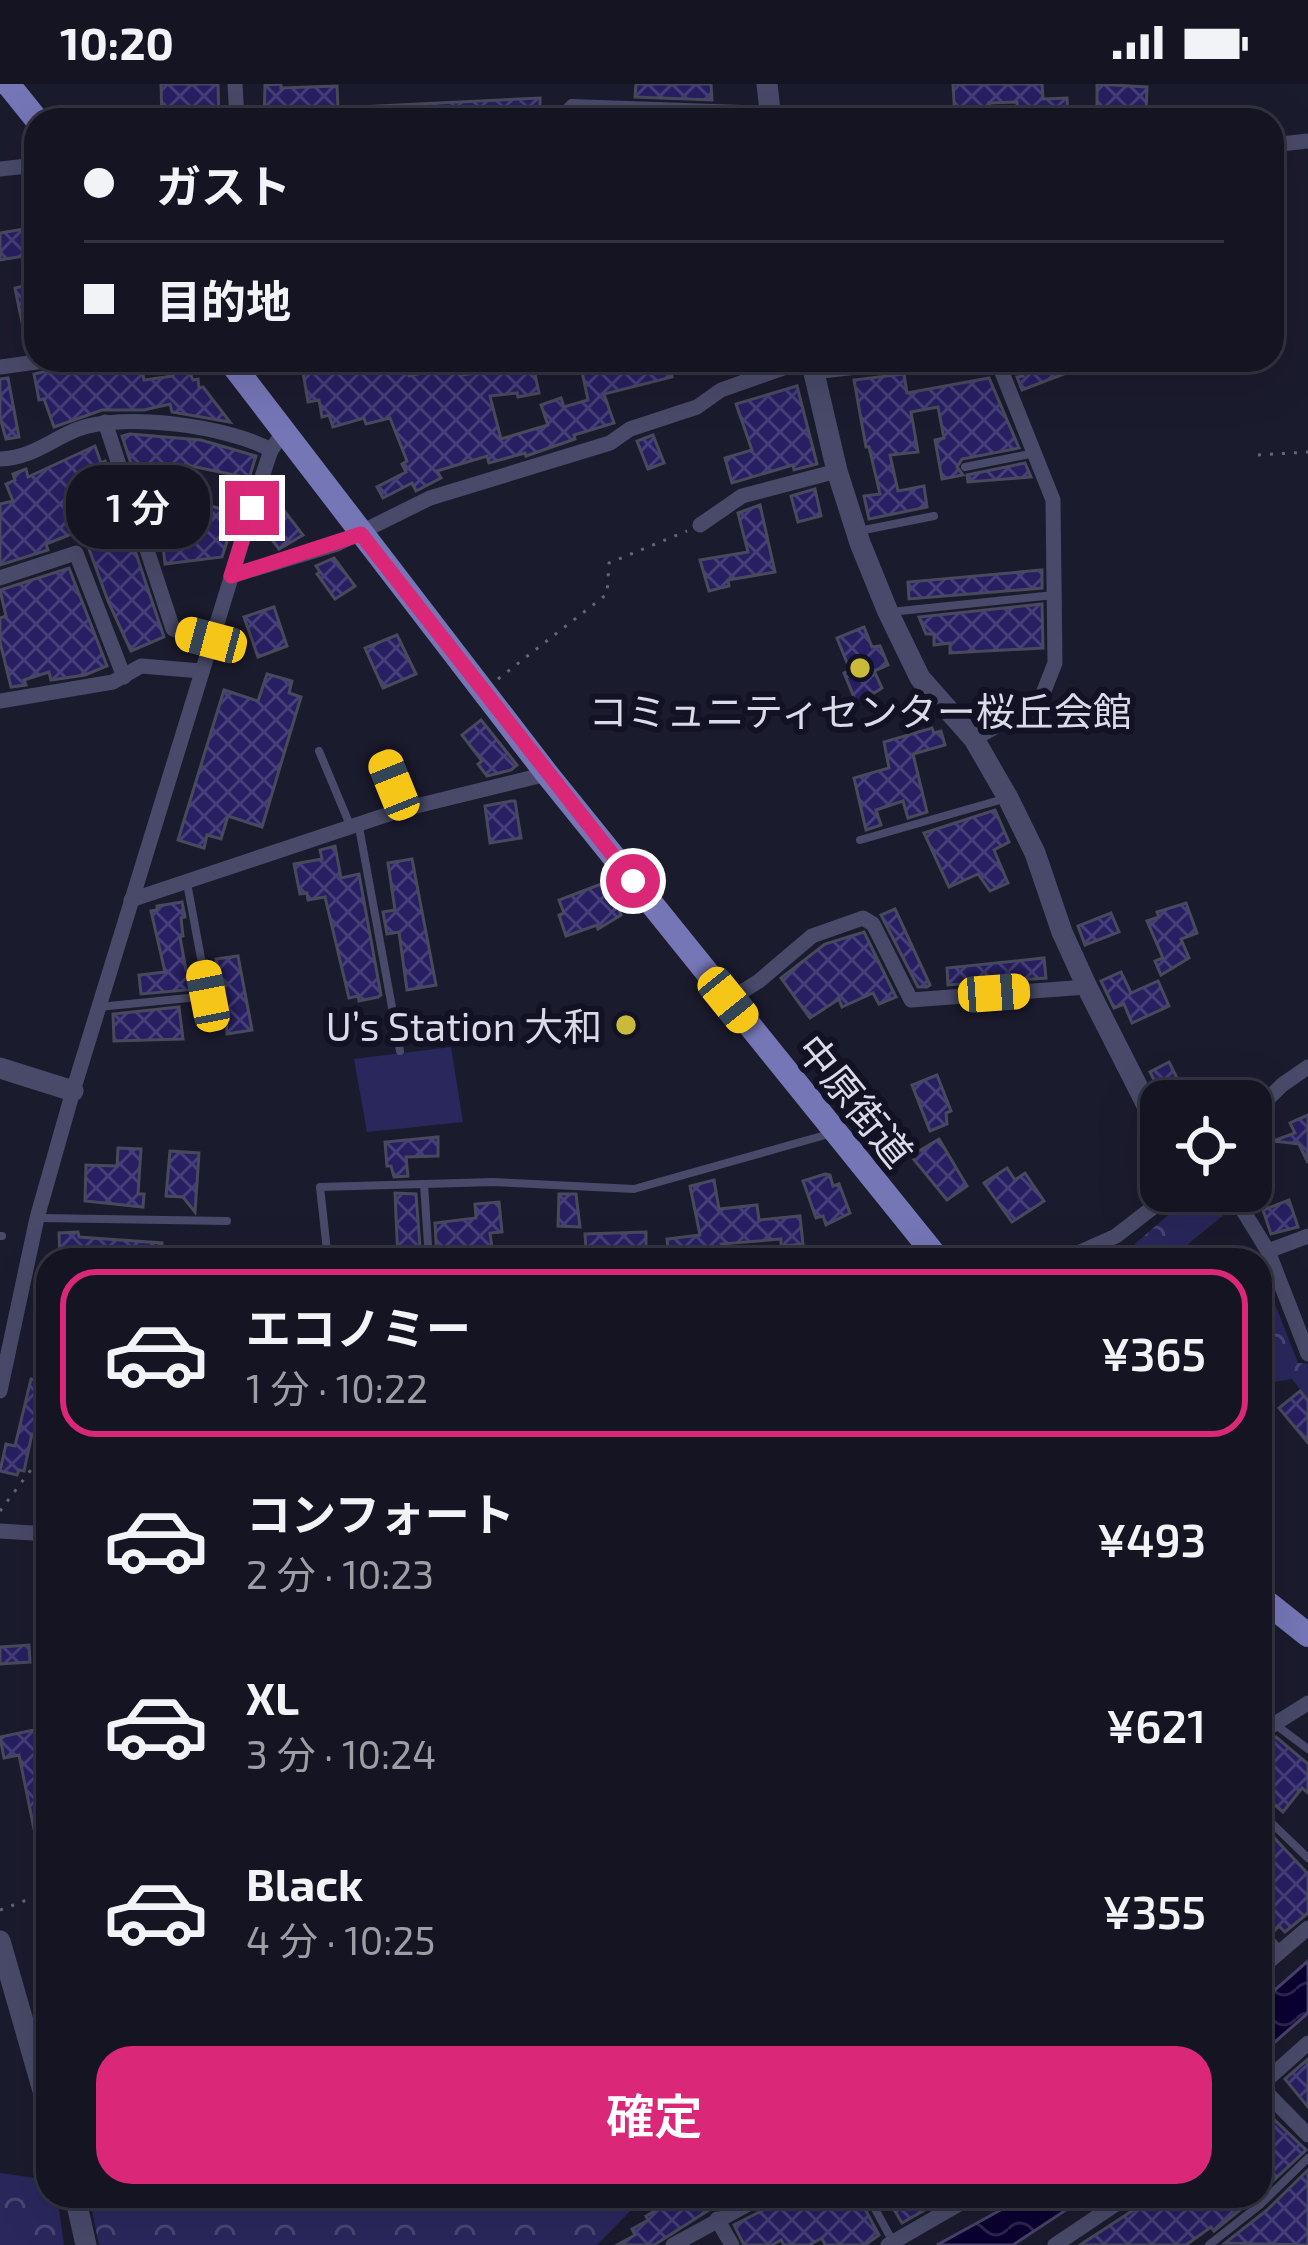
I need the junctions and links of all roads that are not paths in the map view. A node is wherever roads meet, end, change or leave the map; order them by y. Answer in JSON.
{"nodes":[{"id":1,"x":660,"y":106,"type":"joint"},
{"id":2,"x":566,"y":108,"type":"edge"},
{"id":3,"x":684,"y":108,"type":"edge"},
{"id":4,"x":237,"y":372,"type":"edge"},
{"id":5,"x":783,"y":372,"type":"edge"},
{"id":6,"x":812,"y":372,"type":"edge"},
{"id":7,"x":1002,"y":372,"type":"edge"},
{"id":8,"x":105,"y":422,"type":"junction"},
{"id":9,"x":277,"y":441,"type":"junction"},
{"id":10,"x":1037,"y":453,"type":"junction"},
{"id":11,"x":0,"y":459,"type":"edge"},
{"id":12,"x":965,"y":467,"type":"dead end"},
{"id":13,"x":837,"y":471,"type":"junction"},
{"id":14,"x":934,"y":515,"type":"dead end"},
{"id":15,"x":700,"y":525,"type":"road end"},
{"id":16,"x":856,"y":532,"type":"junction"},
{"id":17,"x":361,"y":534,"type":"junction"},
{"id":18,"x":231,"y":576,"type":"junction"},
{"id":19,"x":0,"y":578,"type":"edge"},
{"id":20,"x":1056,"y":595,"type":"junction"},
{"id":21,"x":888,"y":612,"type":"junction"},
{"id":22,"x":211,"y":640,"type":"junction"},
{"id":23,"x":202,"y":670,"type":"junction"},
{"id":24,"x":124,"y":676,"type":"junction"},
{"id":25,"x":0,"y":700,"type":"edge"},
{"id":26,"x":974,"y":740,"type":"junction"},
{"id":27,"x":320,"y":751,"type":"dead end"},
{"id":28,"x":384,"y":761,"type":"dead end"},
{"id":29,"x":547,"y":774,"type":"junction"},
{"id":30,"x":1009,"y":798,"type":"junction"},
{"id":31,"x":404,"y":809,"type":"junction"},
{"id":32,"x":355,"y":826,"type":"junction"},
{"id":33,"x":860,"y":840,"type":"dead end"},
{"id":34,"x":187,"y":882,"type":"junction"},
{"id":35,"x":131,"y":900,"type":"junction"},
{"id":36,"x":1087,"y":987,"type":"junction"},
{"id":37,"x":728,"y":1000,"type":"junction"},
{"id":38,"x":98,"y":1007,"type":"junction"},
{"id":39,"x":400,"y":1051,"type":"dead end"},
{"id":40,"x":1308,"y":1067,"type":"edge"},
{"id":41,"x":0,"y":1068,"type":"edge"},
{"id":42,"x":73,"y":1091,"type":"junction"},
{"id":43,"x":1140,"y":1092,"type":"edge"},
{"id":44,"x":1272,"y":1095,"type":"edge"},
{"id":45,"x":836,"y":1132,"type":"junction"},
{"id":46,"x":424,"y":1184,"type":"junction"},
{"id":47,"x":1147,"y":1212,"type":"edge"},
{"id":48,"x":1244,"y":1212,"type":"edge"},
{"id":49,"x":37,"y":1218,"type":"junction"},
{"id":50,"x":227,"y":1221,"type":"dead end"},
{"id":51,"x":1308,"y":1236,"type":"edge"},
{"id":52,"x":327,"y":1248,"type":"edge"},
{"id":53,"x":428,"y":1248,"type":"edge"},
{"id":54,"x":929,"y":1248,"type":"edge"},
{"id":55,"x":1090,"y":1248,"type":"edge"},
{"id":56,"x":1266,"y":1248,"type":"edge"},
{"id":57,"x":1272,"y":1250,"type":"edge"},
{"id":58,"x":1272,"y":1260,"type":"edge"},
{"id":59,"x":1303,"y":1323,"type":"edge"},
{"id":60,"x":1308,"y":1354,"type":"edge"},
{"id":61,"x":0,"y":1391,"type":"edge"},
{"id":62,"x":0,"y":1532,"type":"edge"},
{"id":63,"x":36,"y":1534,"type":"edge"},
{"id":64,"x":1272,"y":1606,"type":"edge"},
{"id":65,"x":1308,"y":1635,"type":"edge"},
{"id":66,"x":1308,"y":1703,"type":"edge"},
{"id":67,"x":1272,"y":1726,"type":"edge"},
{"id":68,"x":1272,"y":1731,"type":"edge"},
{"id":69,"x":1308,"y":1750,"type":"edge"},
{"id":70,"x":1272,"y":1824,"type":"edge"},
{"id":71,"x":1308,"y":1858,"type":"edge"},
{"id":72,"x":1308,"y":1928,"type":"edge"},
{"id":73,"x":0,"y":1941,"type":"edge"},
{"id":74,"x":1272,"y":1946,"type":"edge"},
{"id":75,"x":1278,"y":1953,"type":"junction"},
{"id":76,"x":1272,"y":1958,"type":"edge"},
{"id":77,"x":1308,"y":2043,"type":"edge"},
{"id":78,"x":36,"y":2063,"type":"edge"},
{"id":79,"x":1272,"y":2075,"type":"edge"},
{"id":80,"x":1272,"y":2098,"type":"edge"},
{"id":81,"x":1308,"y":2135,"type":"edge"},
{"id":82,"x":1308,"y":2158,"type":"edge"},
{"id":83,"x":1272,"y":2193,"type":"edge"},
{"id":84,"x":77,"y":2208,"type":"edge"},
{"id":85,"x":739,"y":2208,"type":"edge"},
{"id":86,"x":874,"y":2208,"type":"edge"},
{"id":87,"x":952,"y":2208,"type":"edge"},
{"id":88,"x":1109,"y":2208,"type":"edge"},
{"id":89,"x":1256,"y":2208,"type":"edge"},
{"id":90,"x":717,"y":2219,"type":"junction"},
{"id":91,"x":891,"y":2244,"type":"edge"},
{"id":92,"x":86,"y":2245,"type":"edge"},
{"id":93,"x":673,"y":2245,"type":"edge"},
{"id":94,"x":732,"y":2245,"type":"edge"},
{"id":95,"x":1055,"y":2245,"type":"edge"},
{"id":96,"x":1209,"y":2245,"type":"edge"}],
"edges":[{"from":1,"to":2,"type":"lane"},
{"from":1,"to":3,"type":"lane"},
{"from":4,"to":9,"type":"main road","name":"中原街道"},
{"from":5,"to":17,"type":"street"},
{"from":6,"to":13,"type":"street"},
{"from":7,"to":10,"type":"street"},
{"from":8,"to":9,"type":"street"},
{"from":8,"to":11,"type":"street"},
{"from":8,"to":22,"type":"street"},
{"from":9,"to":17,"type":"main road","name":"中原街道"},
{"from":9,"to":18,"type":"street"},
{"from":10,"to":12,"type":"lane"},
{"from":10,"to":20,"type":"street"},
{"from":13,"to":15,"type":"street"},
{"from":13,"to":16,"type":"street"},
{"from":14,"to":16,"type":"lane"},
{"from":16,"to":21,"type":"street"},
{"from":17,"to":18,"type":"street"},
{"from":17,"to":29,"type":"main road","name":"中原街道"},
{"from":18,"to":22,"type":"street"},
{"from":19,"to":24,"type":"street"},
{"from":20,"to":21,"type":"lane"},
{"from":20,"to":26,"type":"street"},
{"from":21,"to":26,"type":"street"},
{"from":22,"to":23,"type":"street"},
{"from":23,"to":24,"type":"street"},
{"from":23,"to":35,"type":"street"},
{"from":24,"to":25,"type":"street"},
{"from":26,"to":30,"type":"street"},
{"from":27,"to":32,"type":"lane"},
{"from":28,"to":31,"type":"lane"},
{"from":29,"to":31,"type":"street"},
{"from":29,"to":37,"type":"main road","name":"中原街道"},
{"from":30,"to":33,"type":"lane"},
{"from":30,"to":36,"type":"street"},
{"from":31,"to":32,"type":"street"},
{"from":32,"to":34,"type":"street"},
{"from":32,"to":39,"type":"lane"},
{"from":34,"to":35,"type":"street"},
{"from":34,"to":38,"type":"lane"},
{"from":35,"to":38,"type":"street"},
{"from":36,"to":37,"type":"street"},
{"from":36,"to":43,"type":"street"},
{"from":37,"to":45,"type":"main road","name":"中原街道"},
{"from":38,"to":42,"type":"street"},
{"from":40,"to":44,"type":"street"},
{"from":41,"to":42,"type":"street"},
{"from":42,"to":49,"type":"street"},
{"from":45,"to":46,"type":"lane"},
{"from":45,"to":54,"type":"main road","name":"中原街道"},
{"from":46,"to":52,"type":"lane"},
{"from":46,"to":53,"type":"lane"},
{"from":47,"to":55,"type":"street"},
{"from":48,"to":56,"type":"street"},
{"from":49,"to":50,"type":"lane"},
{"from":49,"to":61,"type":"street"},
{"from":51,"to":57,"type":"street"},
{"from":58,"to":59,"type":"street"},
{"from":59,"to":60,"type":"street"},
{"from":62,"to":63,"type":"street"},
{"from":64,"to":65,"type":"main road"},
{"from":66,"to":67,"type":"street"},
{"from":68,"to":69,"type":"lane"},
{"from":70,"to":71,"type":"lane"},
{"from":72,"to":75,"type":"street"},
{"from":73,"to":78,"type":"street"},
{"from":74,"to":75,"type":"street"},
{"from":75,"to":76,"type":"street"},
{"from":77,"to":79,"type":"street"},
{"from":80,"to":81,"type":"street"},
{"from":82,"to":83,"type":"lane"},
{"from":84,"to":92,"type":"street"},
{"from":85,"to":90,"type":"street"},
{"from":86,"to":91,"type":"lane"},
{"from":87,"to":91,"type":"street"},
{"from":88,"to":95,"type":"street"},
{"from":89,"to":96,"type":"lane"},
{"from":90,"to":93,"type":"street"},
{"from":90,"to":94,"type":"street"}]}
